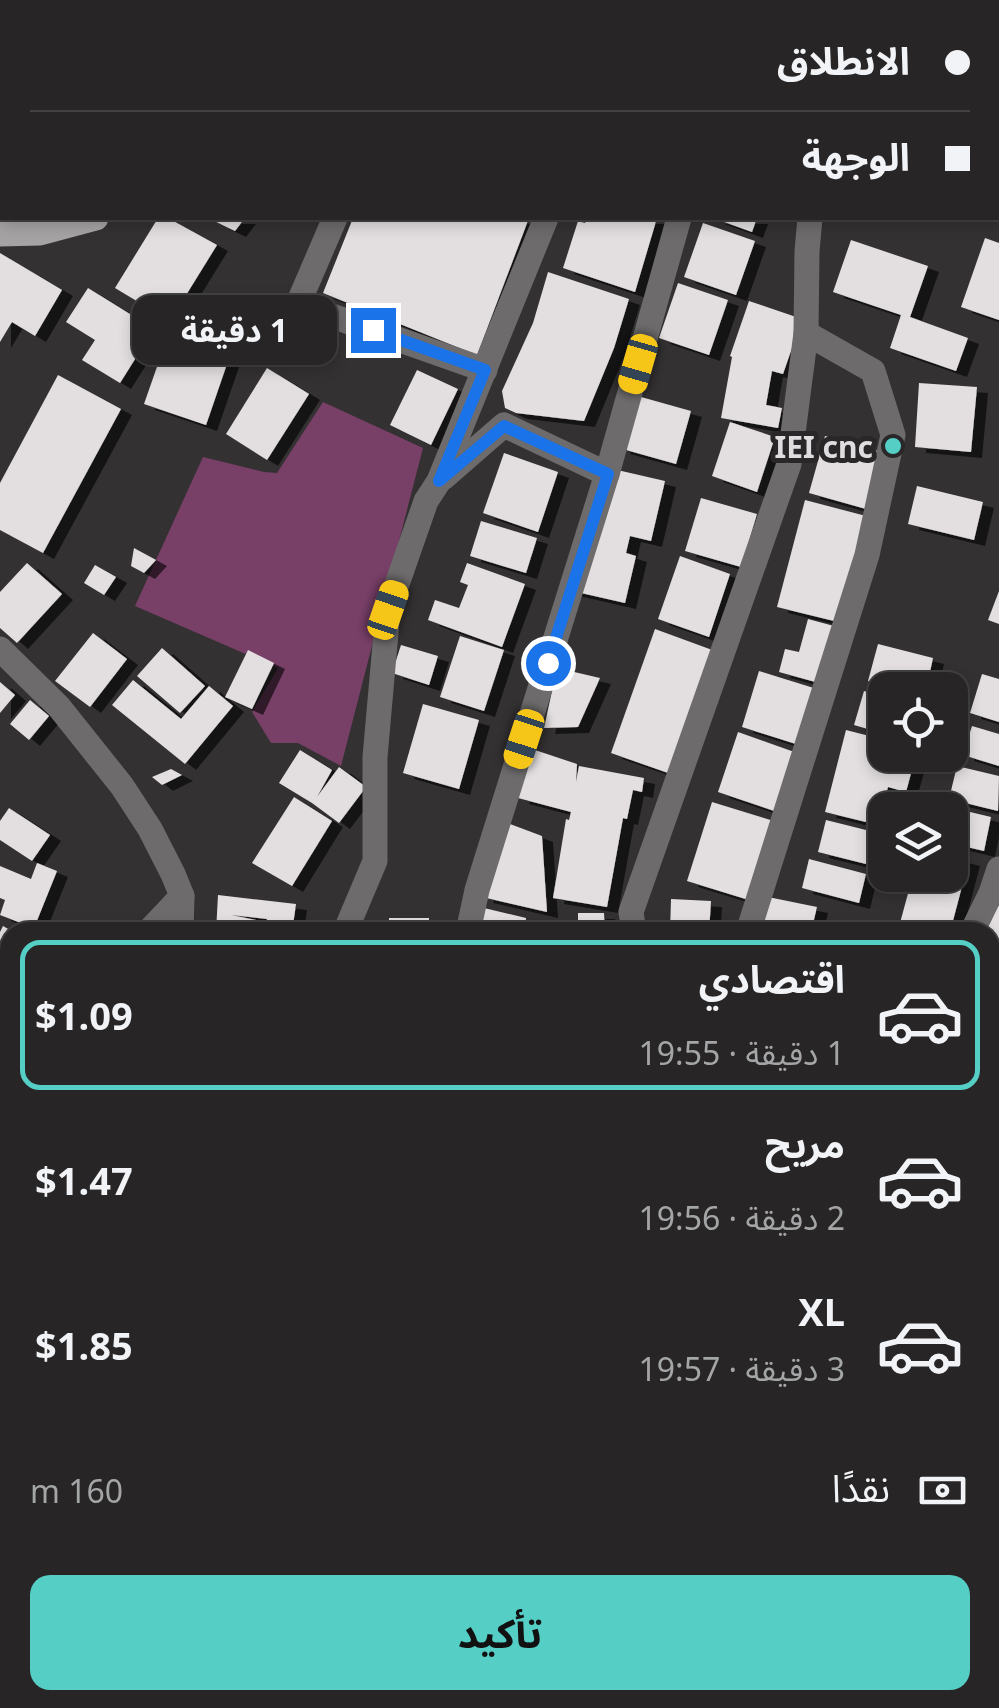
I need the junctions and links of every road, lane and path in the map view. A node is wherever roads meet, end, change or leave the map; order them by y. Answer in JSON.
{"nodes":[{"id":1,"x":89,"y":220,"type":"edge"},
{"id":2,"x":335,"y":220,"type":"edge"},
{"id":3,"x":545,"y":220,"type":"edge"},
{"id":4,"x":678,"y":220,"type":"edge"},
{"id":5,"x":810,"y":220,"type":"edge"},
{"id":6,"x":0,"y":234,"type":"edge"},
{"id":7,"x":806,"y":333,"type":"junction"},
{"id":8,"x":485,"y":370,"type":"junction"},
{"id":9,"x":608,"y":474,"type":"junction"},
{"id":10,"x":439,"y":481,"type":"junction"},
{"id":11,"x":0,"y":650,"type":"edge"},
{"id":12,"x":996,"y":886,"type":"edge"},
{"id":13,"x":182,"y":896,"type":"junction"},
{"id":14,"x":157,"y":922,"type":"edge"},
{"id":15,"x":181,"y":922,"type":"edge"},
{"id":16,"x":349,"y":922,"type":"edge"},
{"id":17,"x":470,"y":922,"type":"edge"},
{"id":18,"x":632,"y":922,"type":"edge"},
{"id":19,"x":751,"y":922,"type":"edge"},
{"id":20,"x":977,"y":922,"type":"edge"}],
"edges":[{"from":1,"to":6,"type":"main road"},
{"from":2,"to":8,"type":"street"},
{"from":3,"to":8,"type":"street"},
{"from":4,"to":9,"type":"street"},
{"from":5,"to":7,"type":"street"},
{"from":7,"to":18,"type":"street"},
{"from":7,"to":19,"type":"street"},
{"from":8,"to":10,"type":"street"},
{"from":9,"to":10,"type":"street"},
{"from":9,"to":17,"type":"street"},
{"from":10,"to":16,"type":"street"},
{"from":11,"to":13,"type":"street"},
{"from":12,"to":20,"type":"street"},
{"from":13,"to":14,"type":"street"},
{"from":13,"to":15,"type":"street"}]}
